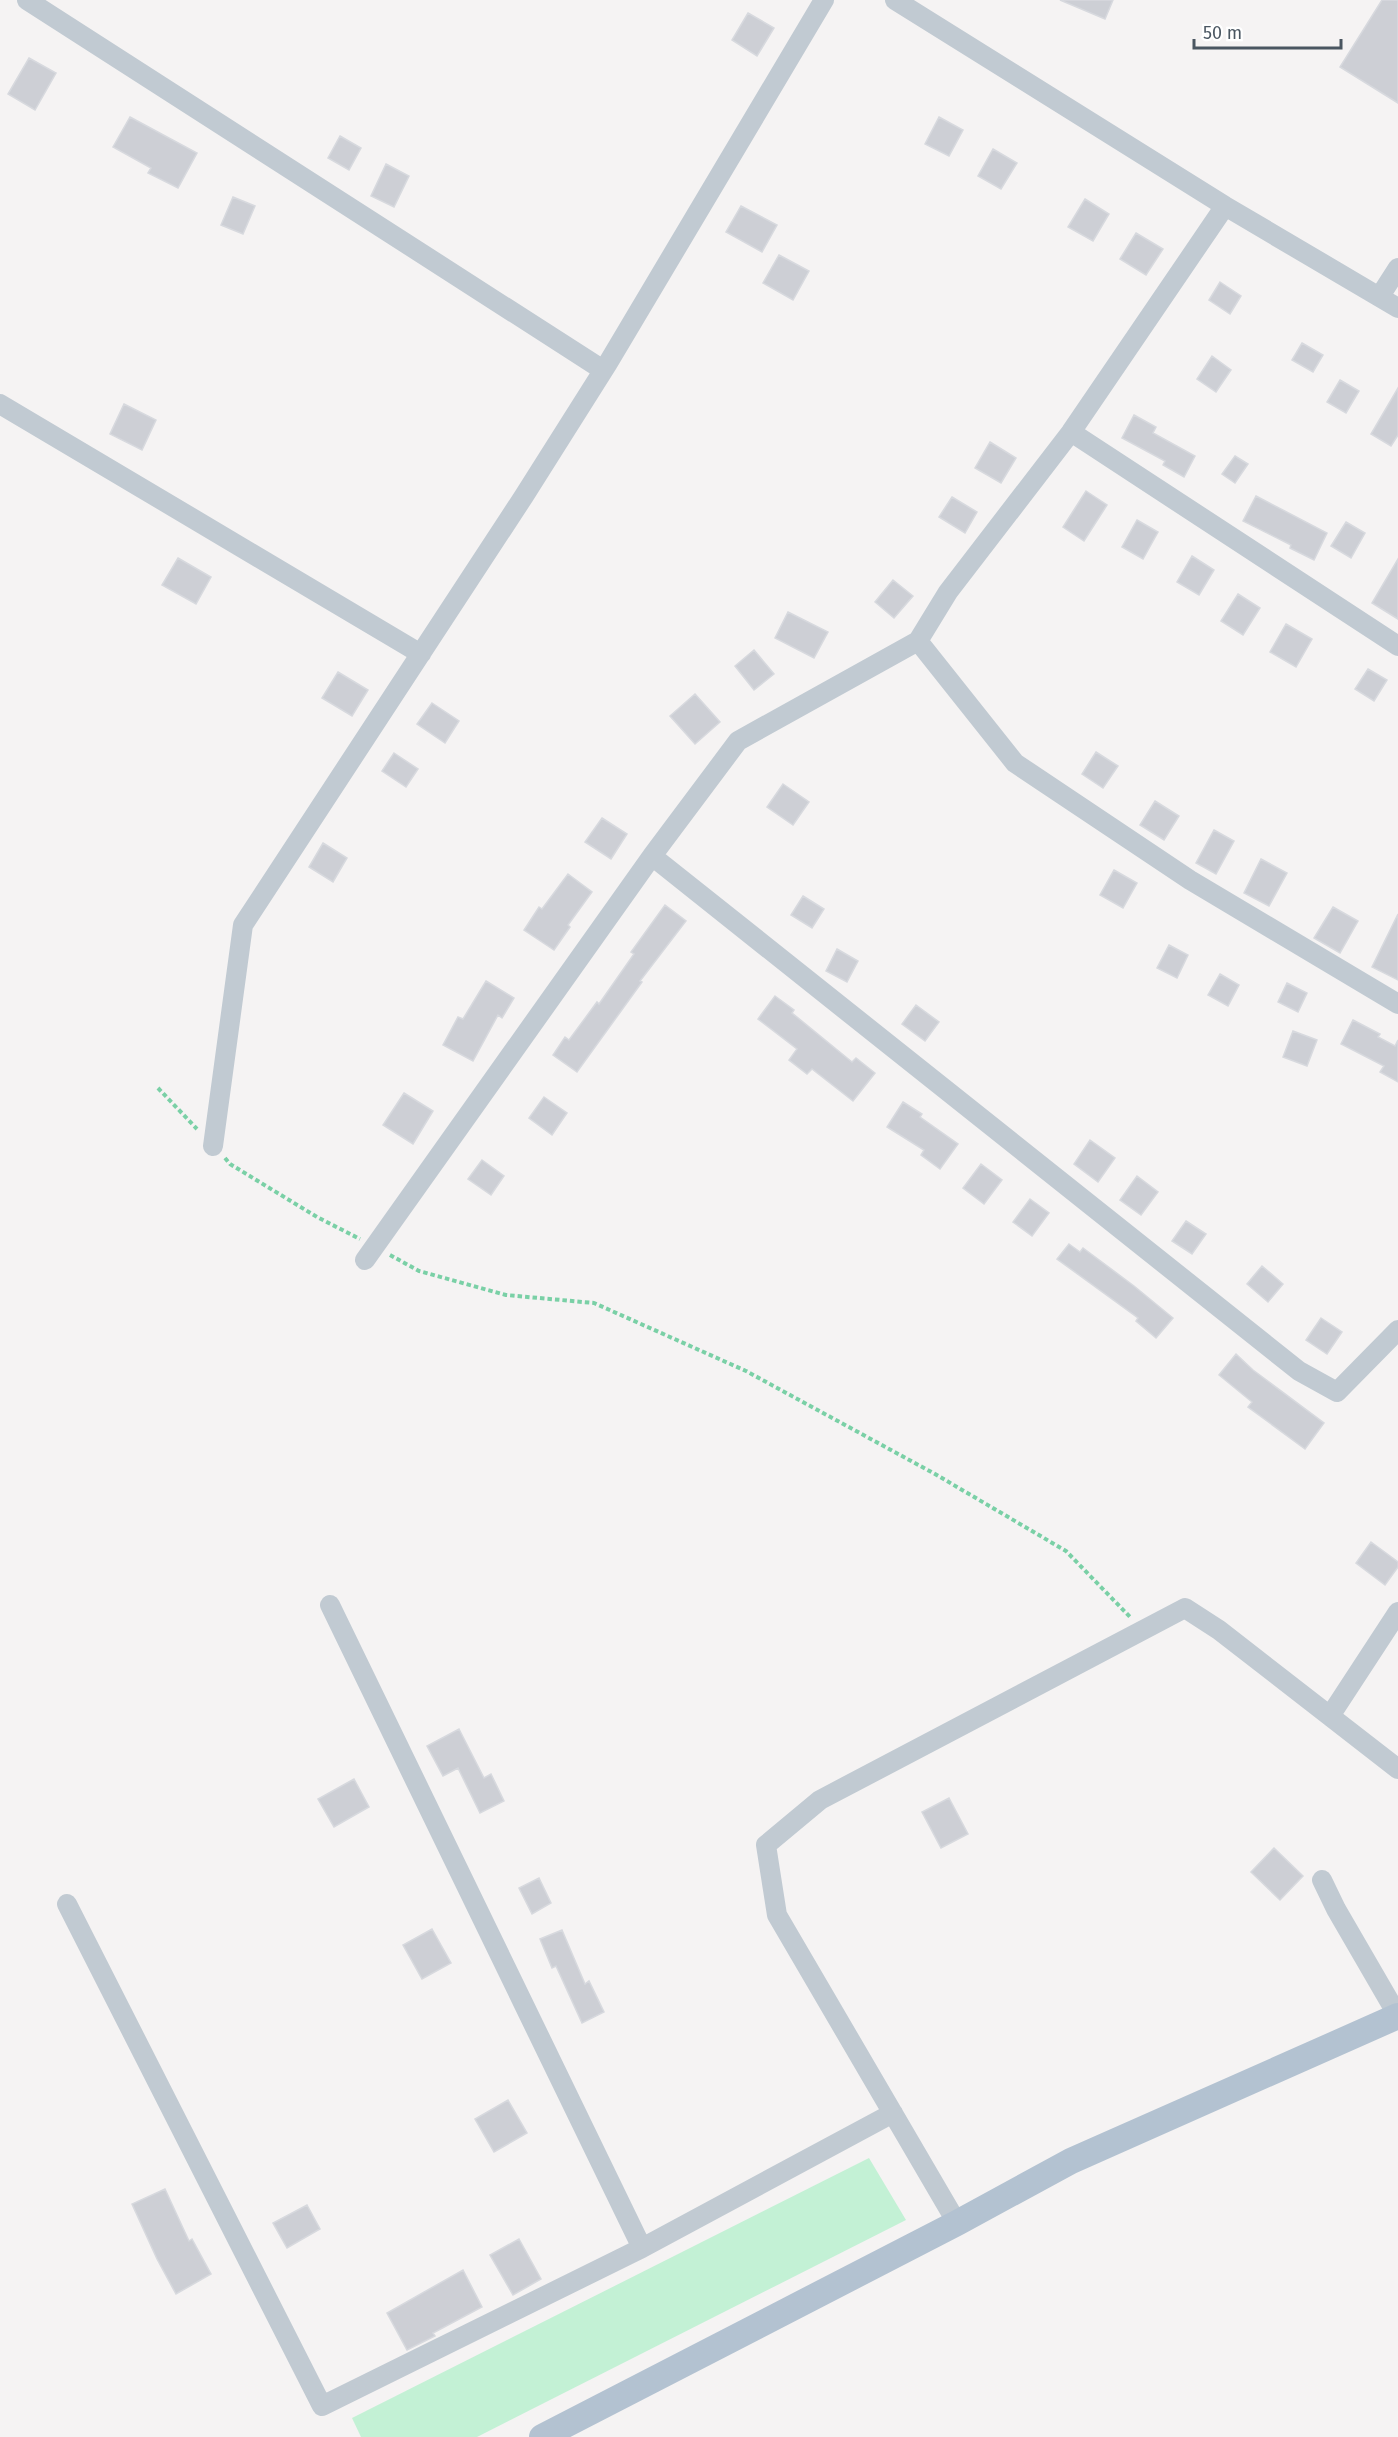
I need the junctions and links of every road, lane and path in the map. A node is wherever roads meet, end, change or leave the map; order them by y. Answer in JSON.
{"nodes":[{"id":1,"x":27,"y":0,"type":"edge"},
{"id":2,"x":824,"y":0,"type":"edge"},
{"id":3,"x":895,"y":0,"type":"edge"},
{"id":4,"x":1225,"y":206,"type":"junction"},
{"id":5,"x":1398,"y":268,"type":"edge"},
{"id":6,"x":1380,"y":296,"type":"junction"},
{"id":7,"x":1398,"y":308,"type":"edge"},
{"id":8,"x":603,"y":370,"type":"junction"},
{"id":9,"x":0,"y":404,"type":"edge"},
{"id":10,"x":1071,"y":432,"type":"junction"},
{"id":11,"x":918,"y":641,"type":"junction"},
{"id":12,"x":1398,"y":646,"type":"edge"},
{"id":13,"x":421,"y":654,"type":"junction"},
{"id":14,"x":652,"y":856,"type":"junction"},
{"id":15,"x":1398,"y":1004,"type":"edge"},
{"id":16,"x":158,"y":1088,"type":"dead end"},
{"id":17,"x":213,"y":1146,"type":"junction"},
{"id":18,"x":370,"y":1253,"type":"junction"},
{"id":19,"x":1398,"y":1330,"type":"edge"},
{"id":20,"x":330,"y":1605,"type":"dead end"},
{"id":21,"x":1398,"y":1612,"type":"edge"},
{"id":22,"x":1142,"y":1629,"type":"junction"},
{"id":23,"x":1330,"y":1716,"type":"junction"},
{"id":24,"x":1398,"y":1770,"type":"edge"},
{"id":25,"x":1322,"y":1880,"type":"dead end"},
{"id":26,"x":67,"y":1904,"type":"dead end"},
{"id":27,"x":1398,"y":2016,"type":"edge"},
{"id":28,"x":893,"y":2113,"type":"junction"},
{"id":29,"x":957,"y":2223,"type":"junction"},
{"id":30,"x":642,"y":2248,"type":"junction"},
{"id":31,"x":542,"y":2437,"type":"edge"}],
"edges":[{"from":1,"to":8,"type":"street"},
{"from":2,"to":8,"type":"street"},
{"from":3,"to":4,"type":"street"},
{"from":4,"to":6,"type":"street"},
{"from":4,"to":10,"type":"street"},
{"from":5,"to":6,"type":"street"},
{"from":6,"to":7,"type":"street"},
{"from":8,"to":13,"type":"street"},
{"from":9,"to":13,"type":"street"},
{"from":10,"to":11,"type":"street"},
{"from":10,"to":12,"type":"street"},
{"from":11,"to":14,"type":"street"},
{"from":11,"to":15,"type":"street"},
{"from":13,"to":17,"type":"street"},
{"from":14,"to":18,"type":"street"},
{"from":14,"to":19,"type":"street"},
{"from":16,"to":17,"type":"path"},
{"from":17,"to":18,"type":"path"},
{"from":18,"to":22,"type":"path"},
{"from":20,"to":30,"type":"street"},
{"from":21,"to":23,"type":"street"},
{"from":22,"to":23,"type":"street"},
{"from":22,"to":28,"type":"street"},
{"from":23,"to":24,"type":"street"},
{"from":25,"to":27,"type":"street"},
{"from":26,"to":30,"type":"street"},
{"from":27,"to":29,"type":"main road"},
{"from":28,"to":29,"type":"street"},
{"from":28,"to":30,"type":"street"},
{"from":29,"to":31,"type":"main road"}]}
